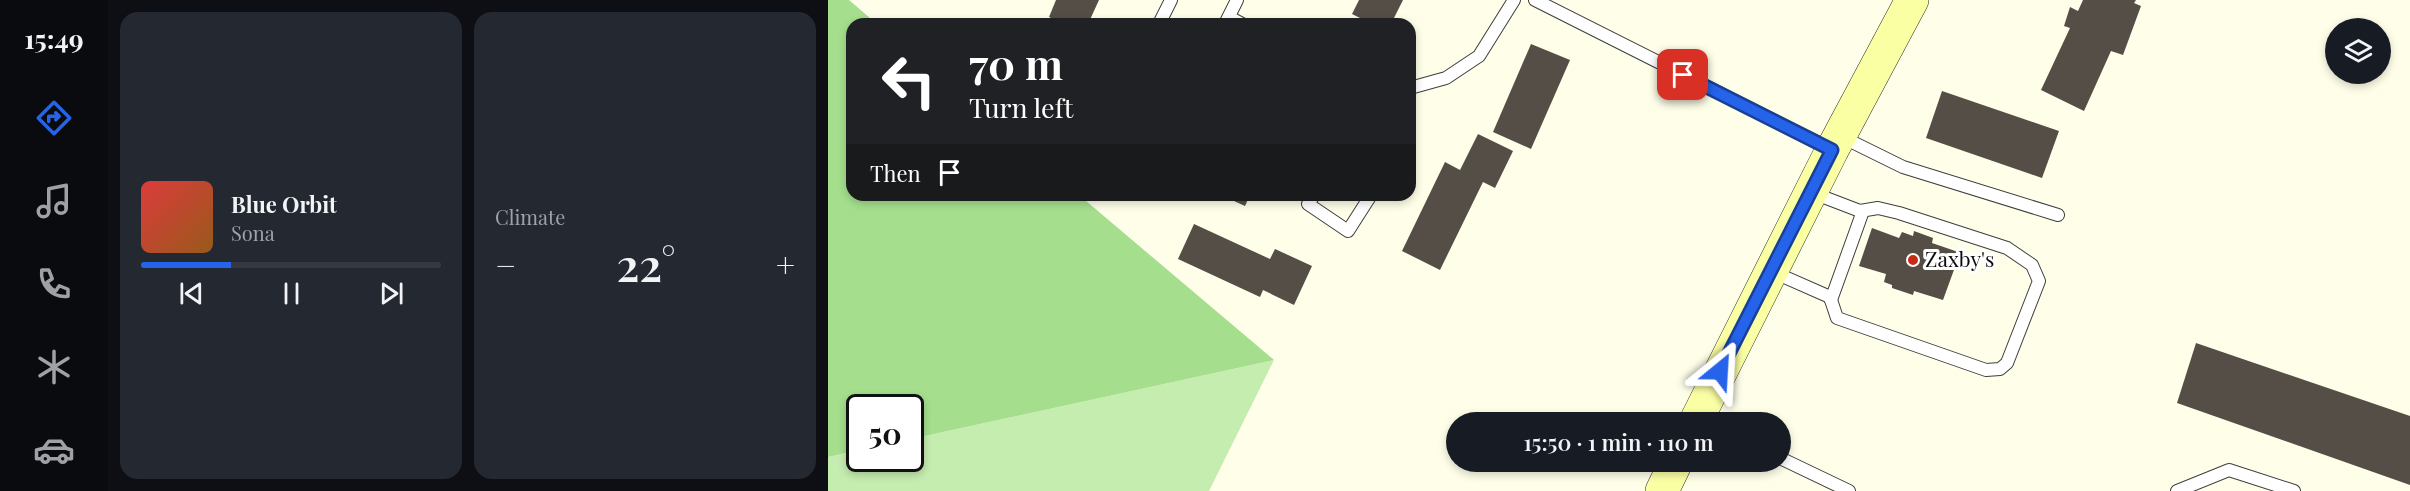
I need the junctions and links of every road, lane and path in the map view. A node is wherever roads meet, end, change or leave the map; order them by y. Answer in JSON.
{"nodes":[{"id":1,"x":1171,"y":0,"type":"edge"},
{"id":2,"x":1238,"y":0,"type":"edge"},
{"id":3,"x":1514,"y":0,"type":"edge"},
{"id":4,"x":1534,"y":0,"type":"edge"},
{"id":5,"x":1912,"y":0,"type":"edge"},
{"id":6,"x":1162,"y":18,"type":"edge"},
{"id":7,"x":1229,"y":18,"type":"edge"},
{"id":8,"x":1416,"y":86,"type":"edge"},
{"id":9,"x":1835,"y":142,"type":"junction"},
{"id":10,"x":1810,"y":192,"type":"junction"},
{"id":11,"x":1310,"y":201,"type":"edge"},
{"id":12,"x":1367,"y":201,"type":"edge"},
{"id":13,"x":1863,"y":211,"type":"junction"},
{"id":14,"x":2058,"y":215,"type":"dead end"},
{"id":15,"x":1770,"y":271,"type":"junction"},
{"id":16,"x":1831,"y":300,"type":"junction"},
{"id":17,"x":1705,"y":412,"type":"edge"},
{"id":18,"x":1791,"y":463,"type":"edge"},
{"id":19,"x":1671,"y":472,"type":"edge"},
{"id":20,"x":1662,"y":491,"type":"edge"},
{"id":21,"x":1849,"y":491,"type":"edge"},
{"id":22,"x":2177,"y":491,"type":"edge"},
{"id":23,"x":2294,"y":491,"type":"edge"}],
"edges":[{"from":1,"to":6,"type":"lane"},
{"from":2,"to":7,"type":"lane"},
{"from":3,"to":8,"type":"lane"},
{"from":4,"to":9,"type":"lane"},
{"from":5,"to":9,"type":"main road"},
{"from":9,"to":10,"type":"main road"},
{"from":9,"to":14,"type":"lane"},
{"from":10,"to":13,"type":"lane"},
{"from":10,"to":15,"type":"main road"},
{"from":11,"to":12,"type":"lane"},
{"from":13,"to":16,"type":"lane"},
{"from":13,"to":16,"type":"lane"},
{"from":15,"to":16,"type":"lane"},
{"from":15,"to":17,"type":"main road"},
{"from":18,"to":21,"type":"lane"},
{"from":19,"to":20,"type":"main road"},
{"from":22,"to":23,"type":"lane"}]}
